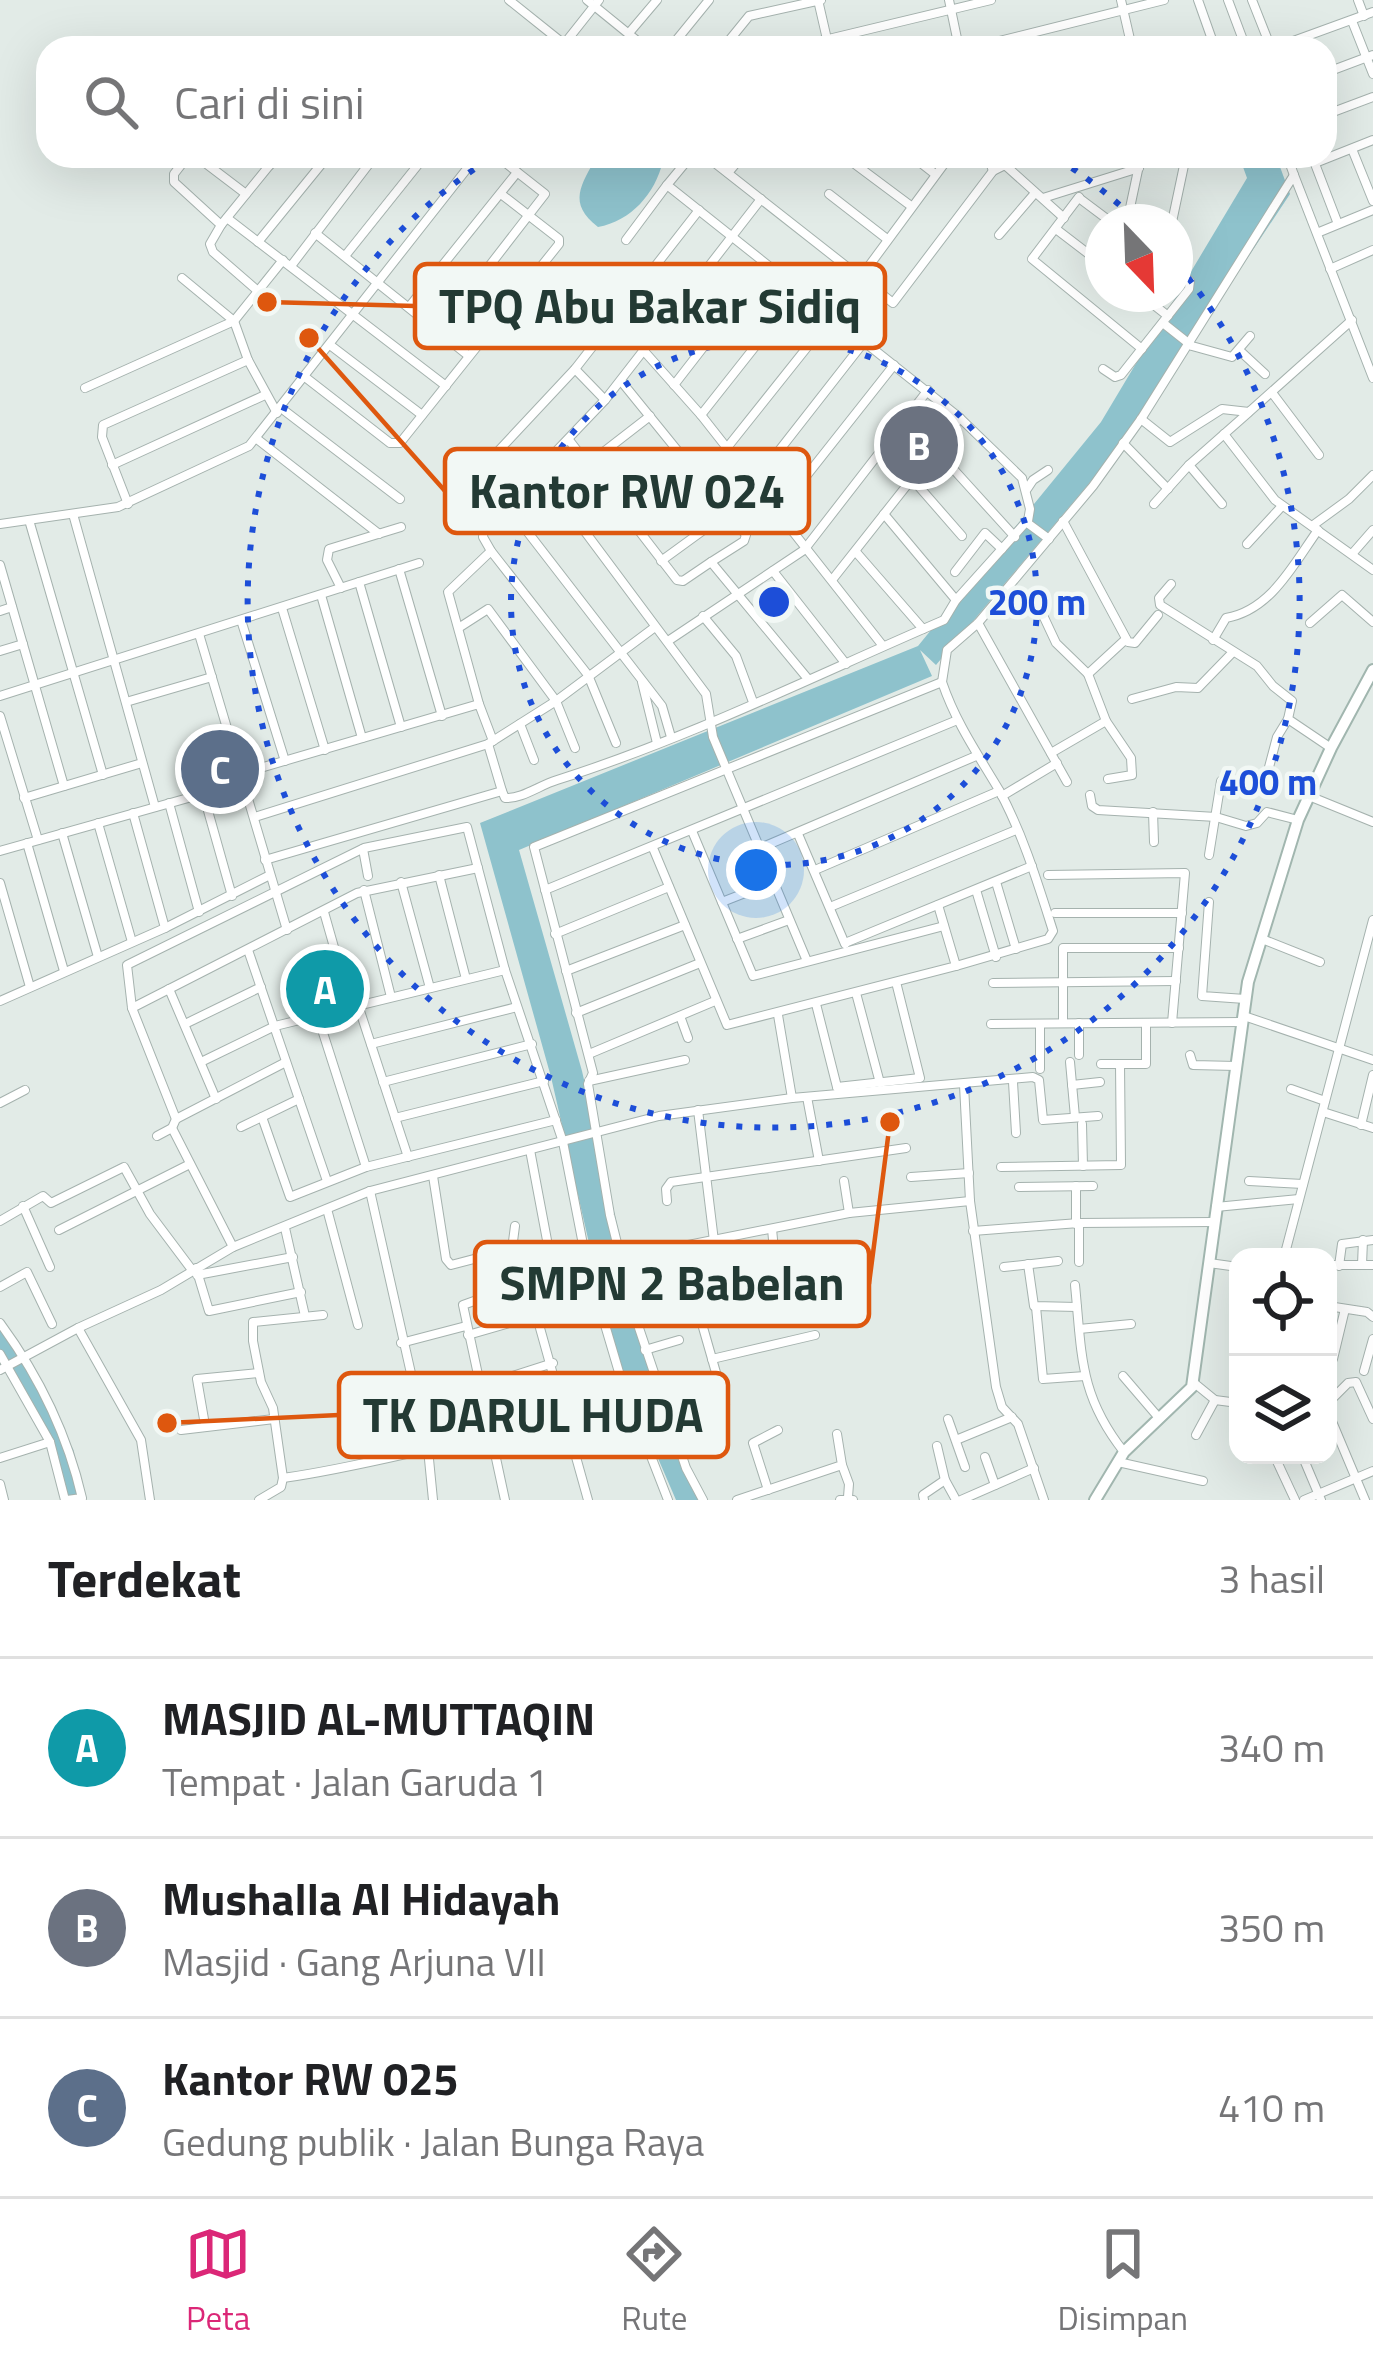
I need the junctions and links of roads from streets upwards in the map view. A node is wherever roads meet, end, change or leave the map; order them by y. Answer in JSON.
{"nodes":[{"id":1,"x":508,"y":0,"type":"edge"},
{"id":2,"x":657,"y":0,"type":"edge"},
{"id":3,"x":709,"y":0,"type":"edge"},
{"id":4,"x":819,"y":0,"type":"edge"},
{"id":5,"x":991,"y":0,"type":"edge"},
{"id":6,"x":1164,"y":0,"type":"edge"},
{"id":7,"x":1198,"y":0,"type":"edge"},
{"id":8,"x":1228,"y":0,"type":"edge"},
{"id":9,"x":1268,"y":0,"type":"edge"},
{"id":10,"x":1358,"y":0,"type":"edge"},
{"id":11,"x":594,"y":2,"type":"edge"},
{"id":12,"x":1253,"y":2,"type":"edge"},
{"id":13,"x":950,"y":5,"type":"edge"},
{"id":14,"x":1123,"y":5,"type":"edge"},
{"id":15,"x":1369,"y":14,"type":"edge"},
{"id":16,"x":1352,"y":21,"type":"junction"},
{"id":17,"x":629,"y":33,"type":"junction"},
{"id":18,"x":552,"y":36,"type":"edge"},
{"id":19,"x":572,"y":36,"type":"edge"},
{"id":20,"x":632,"y":36,"type":"edge"},
{"id":21,"x":680,"y":36,"type":"edge"},
{"id":22,"x":732,"y":36,"type":"edge"},
{"id":23,"x":826,"y":36,"type":"edge"},
{"id":24,"x":853,"y":36,"type":"edge"},
{"id":25,"x":956,"y":36,"type":"edge"},
{"id":26,"x":1013,"y":36,"type":"edge"},
{"id":27,"x":1131,"y":36,"type":"edge"},
{"id":28,"x":1211,"y":36,"type":"edge"},
{"id":29,"x":1242,"y":36,"type":"edge"},
{"id":30,"x":1268,"y":36,"type":"edge"},
{"id":31,"x":1308,"y":36,"type":"edge"},
{"id":32,"x":1370,"y":56,"type":"edge"},
{"id":33,"x":1337,"y":68,"type":"edge"},
{"id":34,"x":1373,"y":74,"type":"edge"},
{"id":35,"x":1373,"y":98,"type":"edge"},
{"id":36,"x":1337,"y":111,"type":"edge"},
{"id":37,"x":1373,"y":140,"type":"edge"},
{"id":38,"x":1352,"y":148,"type":"junction"},
{"id":39,"x":1337,"y":153,"type":"edge"},
{"id":40,"x":180,"y":168,"type":"edge"},
{"id":41,"x":209,"y":168,"type":"edge"},
{"id":42,"x":267,"y":168,"type":"edge"},
{"id":43,"x":318,"y":168,"type":"edge"},
{"id":44,"x":366,"y":168,"type":"edge"},
{"id":45,"x":414,"y":168,"type":"edge"},
{"id":46,"x":467,"y":168,"type":"edge"},
{"id":47,"x":512,"y":168,"type":"edge"},
{"id":48,"x":681,"y":168,"type":"edge"},
{"id":49,"x":722,"y":168,"type":"edge"},
{"id":50,"x":732,"y":168,"type":"edge"},
{"id":51,"x":860,"y":168,"type":"edge"},
{"id":52,"x":927,"y":168,"type":"edge"},
{"id":53,"x":940,"y":168,"type":"edge"},
{"id":54,"x":993,"y":168,"type":"edge"},
{"id":55,"x":1000,"y":168,"type":"edge"},
{"id":56,"x":1008,"y":168,"type":"edge"},
{"id":57,"x":1138,"y":168,"type":"joint"},
{"id":58,"x":1183,"y":168,"type":"edge"},
{"id":59,"x":1291,"y":168,"type":"edge"},
{"id":60,"x":1318,"y":168,"type":"edge"},
{"id":61,"x":994,"y":171,"type":"junction"},
{"id":62,"x":517,"y":172,"type":"junction"},
{"id":63,"x":728,"y":173,"type":"junction"},
{"id":64,"x":935,"y":174,"type":"junction"},
{"id":65,"x":1294,"y":176,"type":"junction"},
{"id":66,"x":667,"y":185,"type":"junction"},
{"id":67,"x":1069,"y":189,"type":"junction"},
{"id":68,"x":246,"y":194,"type":"junction"},
{"id":69,"x":501,"y":194,"type":"junction"},
{"id":70,"x":829,"y":194,"type":"dead end"},
{"id":71,"x":1038,"y":196,"type":"junction"},
{"id":72,"x":1078,"y":197,"type":"junction"},
{"id":73,"x":761,"y":200,"type":"junction"},
{"id":74,"x":1087,"y":204,"type":"edge"},
{"id":75,"x":1131,"y":204,"type":"edge"},
{"id":76,"x":1176,"y":204,"type":"edge"},
{"id":77,"x":911,"y":206,"type":"junction"},
{"id":78,"x":1373,"y":206,"type":"edge"},
{"id":79,"x":699,"y":210,"type":"junction"},
{"id":80,"x":529,"y":216,"type":"junction"},
{"id":81,"x":1064,"y":218,"type":"junction"},
{"id":82,"x":224,"y":221,"type":"junction"},
{"id":83,"x":1342,"y":223,"type":"junction"},
{"id":84,"x":1056,"y":229,"type":"junction"},
{"id":85,"x":315,"y":233,"type":"junction"},
{"id":86,"x":1317,"y":233,"type":"junction"},
{"id":87,"x":999,"y":235,"type":"dead end"},
{"id":88,"x":733,"y":236,"type":"junction"},
{"id":89,"x":887,"y":239,"type":"junction"},
{"id":90,"x":626,"y":240,"type":"dead end"},
{"id":91,"x":258,"y":242,"type":"junction"},
{"id":92,"x":1373,"y":250,"type":"edge"},
{"id":93,"x":1085,"y":251,"type":"edge"},
{"id":94,"x":344,"y":256,"type":"junction"},
{"id":95,"x":287,"y":263,"type":"junction"},
{"id":96,"x":767,"y":265,"type":"junction"},
{"id":97,"x":1330,"y":268,"type":"junction"},
{"id":98,"x":860,"y":277,"type":"junction"},
{"id":99,"x":182,"y":278,"type":"dead end"},
{"id":100,"x":376,"y":282,"type":"junction"},
{"id":101,"x":800,"y":290,"type":"junction"},
{"id":102,"x":259,"y":292,"type":"junction"},
{"id":103,"x":409,"y":307,"type":"junction"},
{"id":104,"x":1158,"y":312,"type":"edge"},
{"id":105,"x":1174,"y":312,"type":"edge"},
{"id":106,"x":353,"y":313,"type":"junction"},
{"id":107,"x":832,"y":316,"type":"junction"},
{"id":108,"x":1352,"y":320,"type":"junction"},
{"id":109,"x":234,"y":321,"type":"junction"},
{"id":110,"x":1168,"y":322,"type":"junction"},
{"id":111,"x":439,"y":331,"type":"junction"},
{"id":112,"x":1250,"y":336,"type":"dead end"},
{"id":113,"x":1187,"y":339,"type":"junction"},
{"id":114,"x":864,"y":342,"type":"junction"},
{"id":115,"x":330,"y":345,"type":"junction"},
{"id":116,"x":1142,"y":349,"type":"junction"},
{"id":117,"x":1239,"y":350,"type":"junction"},
{"id":118,"x":644,"y":351,"type":"junction"},
{"id":119,"x":469,"y":356,"type":"junction"},
{"id":120,"x":248,"y":360,"type":"junction"},
{"id":121,"x":894,"y":365,"type":"junction"},
{"id":122,"x":1102,"y":368,"type":"dead end"},
{"id":123,"x":574,"y":369,"type":"junction"},
{"id":124,"x":1265,"y":374,"type":"dead end"},
{"id":125,"x":305,"y":376,"type":"junction"},
{"id":126,"x":1373,"y":378,"type":"edge"},
{"id":127,"x":621,"y":381,"type":"junction"},
{"id":128,"x":674,"y":385,"type":"junction"},
{"id":129,"x":446,"y":386,"type":"junction"},
{"id":130,"x":85,"y":388,"type":"dead end"},
{"id":131,"x":928,"y":390,"type":"junction"},
{"id":132,"x":1273,"y":394,"type":"junction"},
{"id":133,"x":265,"y":395,"type":"junction"},
{"id":134,"x":605,"y":400,"type":"junction"},
{"id":135,"x":279,"y":410,"type":"junction"},
{"id":136,"x":1249,"y":412,"type":"junction"},
{"id":137,"x":422,"y":415,"type":"junction"},
{"id":138,"x":701,"y":415,"type":"junction"},
{"id":139,"x":650,"y":416,"type":"junction"},
{"id":140,"x":960,"y":418,"type":"junction"},
{"id":141,"x":1141,"y":419,"type":"junction"},
{"id":142,"x":1224,"y":434,"type":"junction"},
{"id":143,"x":256,"y":439,"type":"junction"},
{"id":144,"x":569,"y":440,"type":"junction"},
{"id":145,"x":1124,"y":443,"type":"junction"},
{"id":146,"x":675,"y":449,"type":"junction"},
{"id":147,"x":726,"y":449,"type":"junction"},
{"id":148,"x":936,"y":450,"type":"junction"},
{"id":149,"x":1319,"y":455,"type":"dead end"},
{"id":150,"x":588,"y":464,"type":"junction"},
{"id":151,"x":112,"y":465,"type":"junction"},
{"id":152,"x":1189,"y":465,"type":"junction"},
{"id":153,"x":539,"y":470,"type":"junction"},
{"id":154,"x":1048,"y":470,"type":"dead end"},
{"id":155,"x":1373,"y":475,"type":"edge"},
{"id":156,"x":700,"y":480,"type":"junction"},
{"id":157,"x":914,"y":481,"type":"junction"},
{"id":158,"x":753,"y":484,"type":"junction"},
{"id":159,"x":1168,"y":489,"type":"junction"},
{"id":160,"x":1027,"y":490,"type":"junction"},
{"id":161,"x":613,"y":497,"type":"junction"},
{"id":162,"x":400,"y":500,"type":"dead end"},
{"id":163,"x":128,"y":504,"type":"junction"},
{"id":164,"x":506,"y":504,"type":"junction"},
{"id":165,"x":1154,"y":504,"type":"dead end"},
{"id":166,"x":1222,"y":504,"type":"dead end"},
{"id":167,"x":1282,"y":506,"type":"junction"},
{"id":168,"x":727,"y":513,"type":"junction"},
{"id":169,"x":777,"y":513,"type":"junction"},
{"id":170,"x":73,"y":514,"type":"junction"},
{"id":171,"x":884,"y":514,"type":"junction"},
{"id":172,"x":29,"y":520,"type":"junction"},
{"id":173,"x":1063,"y":521,"type":"junction"},
{"id":174,"x":0,"y":524,"type":"edge"},
{"id":175,"x":401,"y":527,"type":"dead end"},
{"id":176,"x":484,"y":527,"type":"junction"},
{"id":177,"x":1315,"y":528,"type":"junction"},
{"id":178,"x":637,"y":529,"type":"junction"},
{"id":179,"x":1039,"y":530,"type":"junction"},
{"id":180,"x":1373,"y":530,"type":"edge"},
{"id":181,"x":379,"y":534,"type":"junction"},
{"id":182,"x":962,"y":536,"type":"dead end"},
{"id":183,"x":1015,"y":537,"type":"junction"},
{"id":184,"x":1247,"y":544,"type":"dead end"},
{"id":185,"x":1002,"y":549,"type":"junction"},
{"id":186,"x":491,"y":550,"type":"junction"},
{"id":187,"x":804,"y":550,"type":"junction"},
{"id":188,"x":856,"y":552,"type":"junction"},
{"id":189,"x":1352,"y":554,"type":"junction"},
{"id":190,"x":661,"y":561,"type":"junction"},
{"id":191,"x":712,"y":562,"type":"junction"},
{"id":192,"x":418,"y":563,"type":"dead end"},
{"id":193,"x":1371,"y":564,"type":"edge"},
{"id":194,"x":1,"y":569,"type":"edge"},
{"id":195,"x":399,"y":569,"type":"junction"},
{"id":196,"x":773,"y":571,"type":"junction"},
{"id":197,"x":955,"y":572,"type":"dead end"},
{"id":198,"x":832,"y":580,"type":"junction"},
{"id":199,"x":359,"y":582,"type":"junction"},
{"id":200,"x":1171,"y":584,"type":"dead end"},
{"id":201,"x":341,"y":588,"type":"junction"},
{"id":202,"x":737,"y":594,"type":"junction"},
{"id":203,"x":320,"y":595,"type":"junction"},
{"id":204,"x":956,"y":600,"type":"junction"},
{"id":205,"x":12,"y":607,"type":"junction"},
{"id":206,"x":282,"y":607,"type":"junction"},
{"id":207,"x":0,"y":611,"type":"edge"},
{"id":208,"x":1041,"y":611,"type":"dead end"},
{"id":209,"x":1158,"y":615,"type":"dead end"},
{"id":210,"x":703,"y":616,"type":"junction"},
{"id":211,"x":242,"y":620,"type":"junction"},
{"id":212,"x":978,"y":622,"type":"junction"},
{"id":213,"x":1373,"y":622,"type":"edge"},
{"id":214,"x":1310,"y":623,"type":"dead end"},
{"id":215,"x":460,"y":627,"type":"junction"},
{"id":216,"x":656,"y":627,"type":"junction"},
{"id":217,"x":923,"y":629,"type":"junction"},
{"id":218,"x":200,"y":634,"type":"junction"},
{"id":219,"x":1126,"y":639,"type":"junction"},
{"id":220,"x":1213,"y":640,"type":"junction"},
{"id":221,"x":668,"y":641,"type":"junction"},
{"id":222,"x":23,"y":644,"type":"junction"},
{"id":223,"x":883,"y":646,"type":"junction"},
{"id":224,"x":0,"y":651,"type":"edge"},
{"id":225,"x":1233,"y":652,"type":"junction"},
{"id":226,"x":618,"y":654,"type":"junction"},
{"id":227,"x":114,"y":662,"type":"junction"},
{"id":228,"x":846,"y":664,"type":"junction"},
{"id":229,"x":1373,"y":670,"type":"edge"},
{"id":230,"x":74,"y":673,"type":"junction"},
{"id":231,"x":1088,"y":674,"type":"junction"},
{"id":232,"x":588,"y":675,"type":"junction"},
{"id":233,"x":212,"y":677,"type":"junction"},
{"id":234,"x":808,"y":679,"type":"junction"},
{"id":235,"x":642,"y":682,"type":"junction"},
{"id":236,"x":942,"y":682,"type":"junction"},
{"id":237,"x":35,"y":685,"type":"junction"},
{"id":238,"x":0,"y":695,"type":"edge"},
{"id":239,"x":1132,"y":699,"type":"dead end"},
{"id":240,"x":556,"y":701,"type":"junction"},
{"id":241,"x":126,"y":702,"type":"junction"},
{"id":242,"x":753,"y":702,"type":"junction"},
{"id":243,"x":479,"y":704,"type":"junction"},
{"id":244,"x":0,"y":716,"type":"edge"},
{"id":245,"x":442,"y":716,"type":"junction"},
{"id":246,"x":1288,"y":719,"type":"junction"},
{"id":247,"x":955,"y":721,"type":"junction"},
{"id":248,"x":1106,"y":721,"type":"junction"},
{"id":249,"x":520,"y":724,"type":"junction"},
{"id":250,"x":710,"y":724,"type":"junction"},
{"id":251,"x":401,"y":727,"type":"junction"},
{"id":252,"x":671,"y":737,"type":"junction"},
{"id":253,"x":362,"y":738,"type":"junction"},
{"id":254,"x":490,"y":743,"type":"junction"},
{"id":255,"x":616,"y":743,"type":"dead end"},
{"id":256,"x":657,"y":743,"type":"junction"},
{"id":257,"x":575,"y":748,"type":"dead end"},
{"id":258,"x":1330,"y":748,"type":"junction"},
{"id":259,"x":325,"y":750,"type":"junction"},
{"id":260,"x":1051,"y":753,"type":"junction"},
{"id":261,"x":976,"y":756,"type":"junction"},
{"id":262,"x":534,"y":760,"type":"dead end"},
{"id":263,"x":284,"y":761,"type":"junction"},
{"id":264,"x":142,"y":763,"type":"junction"},
{"id":265,"x":1057,"y":763,"type":"junction"},
{"id":266,"x":727,"y":770,"type":"junction"},
{"id":267,"x":104,"y":775,"type":"junction"},
{"id":268,"x":244,"y":777,"type":"junction"},
{"id":269,"x":1108,"y":779,"type":"dead end"},
{"id":270,"x":1066,"y":782,"type":"dead end"},
{"id":271,"x":1221,"y":782,"type":"dead end"},
{"id":272,"x":64,"y":786,"type":"junction"},
{"id":273,"x":1264,"y":786,"type":"dead end"},
{"id":274,"x":502,"y":791,"type":"junction"},
{"id":275,"x":203,"y":793,"type":"junction"},
{"id":276,"x":1000,"y":793,"type":"junction"},
{"id":277,"x":1090,"y":795,"type":"dead end"},
{"id":278,"x":1309,"y":796,"type":"junction"},
{"id":279,"x":24,"y":798,"type":"junction"},
{"id":280,"x":169,"y":802,"type":"junction"},
{"id":281,"x":155,"y":807,"type":"junction"},
{"id":282,"x":742,"y":811,"type":"junction"},
{"id":283,"x":1154,"y":812,"type":"junction"},
{"id":284,"x":133,"y":813,"type":"junction"},
{"id":285,"x":255,"y":817,"type":"junction"},
{"id":286,"x":1216,"y":817,"type":"junction"},
{"id":287,"x":1298,"y":820,"type":"junction"},
{"id":288,"x":1373,"y":822,"type":"edge"},
{"id":289,"x":98,"y":823,"type":"junction"},
{"id":290,"x":1016,"y":830,"type":"junction"},
{"id":291,"x":692,"y":831,"type":"junction"},
{"id":292,"x":62,"y":833,"type":"junction"},
{"id":293,"x":798,"y":834,"type":"junction"},
{"id":294,"x":32,"y":842,"type":"junction"},
{"id":295,"x":1154,"y":842,"type":"dead end"},
{"id":296,"x":364,"y":848,"type":"junction"},
{"id":297,"x":653,"y":848,"type":"junction"},
{"id":298,"x":758,"y":849,"type":"junction"},
{"id":299,"x":0,"y":850,"type":"edge"},
{"id":300,"x":1209,"y":855,"type":"dead end"},
{"id":301,"x":265,"y":860,"type":"junction"},
{"id":302,"x":1032,"y":866,"type":"junction"},
{"id":303,"x":478,"y":868,"type":"junction"},
{"id":304,"x":814,"y":870,"type":"junction"},
{"id":305,"x":270,"y":875,"type":"junction"},
{"id":306,"x":439,"y":875,"type":"junction"},
{"id":307,"x":1048,"y":875,"type":"dead end"},
{"id":308,"x":368,"y":876,"type":"dead end"},
{"id":309,"x":995,"y":881,"type":"junction"},
{"id":310,"x":400,"y":882,"type":"junction"},
{"id":311,"x":773,"y":882,"type":"junction"},
{"id":312,"x":0,"y":883,"type":"edge"},
{"id":313,"x":669,"y":887,"type":"junction"},
{"id":314,"x":274,"y":890,"type":"junction"},
{"id":315,"x":364,"y":890,"type":"junction"},
{"id":316,"x":545,"y":890,"type":"junction"},
{"id":317,"x":976,"y":890,"type":"junction"},
{"id":318,"x":232,"y":896,"type":"junction"},
{"id":319,"x":722,"y":902,"type":"junction"},
{"id":320,"x":1209,"y":902,"type":"dead end"},
{"id":321,"x":938,"y":905,"type":"junction"},
{"id":322,"x":830,"y":907,"type":"junction"},
{"id":323,"x":199,"y":912,"type":"junction"},
{"id":324,"x":324,"y":912,"type":"junction"},
{"id":325,"x":1055,"y":913,"type":"dead end"},
{"id":326,"x":1182,"y":913,"type":"junction"},
{"id":327,"x":789,"y":920,"type":"junction"},
{"id":328,"x":1373,"y":920,"type":"edge"},
{"id":329,"x":685,"y":925,"type":"junction"},
{"id":330,"x":944,"y":926,"type":"junction"},
{"id":331,"x":165,"y":928,"type":"junction"},
{"id":332,"x":287,"y":930,"type":"junction"},
{"id":333,"x":555,"y":934,"type":"junction"},
{"id":334,"x":1262,"y":938,"type":"junction"},
{"id":335,"x":737,"y":939,"type":"junction"},
{"id":336,"x":132,"y":943,"type":"junction"},
{"id":337,"x":846,"y":947,"type":"junction"},
{"id":338,"x":1179,"y":948,"type":"junction"},
{"id":339,"x":1016,"y":949,"type":"junction"},
{"id":340,"x":248,"y":950,"type":"junction"},
{"id":341,"x":98,"y":956,"type":"junction"},
{"id":342,"x":997,"y":957,"type":"junction"},
{"id":343,"x":700,"y":962,"type":"junction"},
{"id":344,"x":806,"y":962,"type":"junction"},
{"id":345,"x":1320,"y":962,"type":"dead end"},
{"id":346,"x":956,"y":966,"type":"junction"},
{"id":347,"x":505,"y":970,"type":"junction"},
{"id":348,"x":64,"y":971,"type":"junction"},
{"id":349,"x":566,"y":971,"type":"junction"},
{"id":350,"x":466,"y":979,"type":"junction"},
{"id":351,"x":1176,"y":981,"type":"junction"},
{"id":352,"x":896,"y":982,"type":"junction"},
{"id":353,"x":1064,"y":982,"type":"junction"},
{"id":354,"x":993,"y":983,"type":"dead end"},
{"id":355,"x":30,"y":987,"type":"junction"},
{"id":356,"x":261,"y":987,"type":"junction"},
{"id":357,"x":430,"y":988,"type":"junction"},
{"id":358,"x":170,"y":989,"type":"junction"},
{"id":359,"x":856,"y":993,"type":"junction"},
{"id":360,"x":391,"y":997,"type":"junction"},
{"id":361,"x":1245,"y":998,"type":"junction"},
{"id":362,"x":0,"y":1001,"type":"edge"},
{"id":363,"x":715,"y":1001,"type":"junction"},
{"id":364,"x":816,"y":1004,"type":"junction"},
{"id":365,"x":354,"y":1006,"type":"junction"},
{"id":366,"x":518,"y":1007,"type":"junction"},
{"id":367,"x":132,"y":1008,"type":"junction"},
{"id":368,"x":576,"y":1013,"type":"junction"},
{"id":369,"x":317,"y":1015,"type":"junction"},
{"id":370,"x":778,"y":1015,"type":"junction"},
{"id":371,"x":680,"y":1016,"type":"junction"},
{"id":372,"x":1242,"y":1019,"type":"junction"},
{"id":373,"x":1146,"y":1023,"type":"junction"},
{"id":374,"x":1172,"y":1023,"type":"junction"},
{"id":375,"x":185,"y":1024,"type":"junction"},
{"id":376,"x":991,"y":1024,"type":"dead end"},
{"id":377,"x":1040,"y":1024,"type":"junction"},
{"id":378,"x":1064,"y":1024,"type":"junction"},
{"id":379,"x":1079,"y":1024,"type":"junction"},
{"id":380,"x":274,"y":1026,"type":"junction"},
{"id":381,"x":688,"y":1038,"type":"dead end"},
{"id":382,"x":371,"y":1044,"type":"junction"},
{"id":383,"x":532,"y":1044,"type":"junction"},
{"id":384,"x":1340,"y":1047,"type":"junction"},
{"id":385,"x":588,"y":1054,"type":"junction"},
{"id":386,"x":1190,"y":1055,"type":"dead end"},
{"id":387,"x":685,"y":1060,"type":"dead end"},
{"id":388,"x":1373,"y":1060,"type":"edge"},
{"id":389,"x":201,"y":1062,"type":"junction"},
{"id":390,"x":286,"y":1062,"type":"junction"},
{"id":391,"x":1101,"y":1064,"type":"dead end"},
{"id":392,"x":1120,"y":1064,"type":"junction"},
{"id":393,"x":1236,"y":1066,"type":"junction"},
{"id":394,"x":1040,"y":1069,"type":"dead end"},
{"id":395,"x":1373,"y":1075,"type":"edge"},
{"id":396,"x":589,"y":1081,"type":"junction"},
{"id":397,"x":383,"y":1082,"type":"junction"},
{"id":398,"x":544,"y":1082,"type":"junction"},
{"id":399,"x":1013,"y":1082,"type":"junction"},
{"id":400,"x":1100,"y":1082,"type":"dead end"},
{"id":401,"x":880,"y":1083,"type":"junction"},
{"id":402,"x":964,"y":1085,"type":"junction"},
{"id":403,"x":1072,"y":1085,"type":"junction"},
{"id":404,"x":1291,"y":1089,"type":"dead end"},
{"id":405,"x":25,"y":1090,"type":"dead end"},
{"id":406,"x":837,"y":1091,"type":"junction"},
{"id":407,"x":807,"y":1097,"type":"junction"},
{"id":408,"x":792,"y":1098,"type":"junction"},
{"id":409,"x":216,"y":1099,"type":"junction"},
{"id":410,"x":299,"y":1100,"type":"junction"},
{"id":411,"x":0,"y":1103,"type":"edge"},
{"id":412,"x":1324,"y":1106,"type":"junction"},
{"id":413,"x":698,"y":1109,"type":"junction"},
{"id":414,"x":1098,"y":1116,"type":"dead end"},
{"id":415,"x":262,"y":1117,"type":"junction"},
{"id":416,"x":395,"y":1118,"type":"junction"},
{"id":417,"x":556,"y":1120,"type":"junction"},
{"id":418,"x":1079,"y":1121,"type":"junction"},
{"id":419,"x":174,"y":1123,"type":"junction"},
{"id":420,"x":1361,"y":1125,"type":"junction"},
{"id":421,"x":241,"y":1127,"type":"dead end"},
{"id":422,"x":1373,"y":1129,"type":"edge"},
{"id":423,"x":594,"y":1132,"type":"junction"},
{"id":424,"x":1016,"y":1132,"type":"dead end"},
{"id":425,"x":157,"y":1136,"type":"dead end"},
{"id":426,"x":563,"y":1142,"type":"junction"},
{"id":427,"x":905,"y":1148,"type":"dead end"},
{"id":428,"x":530,"y":1150,"type":"junction"},
{"id":429,"x":408,"y":1157,"type":"junction"},
{"id":430,"x":819,"y":1161,"type":"junction"},
{"id":431,"x":190,"y":1164,"type":"junction"},
{"id":432,"x":1083,"y":1166,"type":"junction"},
{"id":433,"x":366,"y":1167,"type":"junction"},
{"id":434,"x":1001,"y":1168,"type":"dead end"},
{"id":435,"x":969,"y":1173,"type":"junction"},
{"id":436,"x":433,"y":1177,"type":"junction"},
{"id":437,"x":708,"y":1177,"type":"junction"},
{"id":438,"x":911,"y":1177,"type":"dead end"},
{"id":439,"x":844,"y":1181,"type":"dead end"},
{"id":440,"x":1250,"y":1181,"type":"dead end"},
{"id":441,"x":328,"y":1182,"type":"junction"},
{"id":442,"x":1303,"y":1184,"type":"junction"},
{"id":443,"x":1076,"y":1186,"type":"junction"},
{"id":444,"x":1093,"y":1186,"type":"dead end"},
{"id":445,"x":1019,"y":1187,"type":"dead end"},
{"id":446,"x":136,"y":1190,"type":"junction"},
{"id":447,"x":370,"y":1191,"type":"junction"},
{"id":448,"x":1299,"y":1199,"type":"junction"},
{"id":449,"x":667,"y":1201,"type":"dead end"},
{"id":450,"x":970,"y":1201,"type":"junction"},
{"id":451,"x":23,"y":1206,"type":"junction"},
{"id":452,"x":1215,"y":1207,"type":"junction"},
{"id":453,"x":327,"y":1209,"type":"junction"},
{"id":454,"x":849,"y":1213,"type":"junction"},
{"id":455,"x":0,"y":1221,"type":"edge"},
{"id":456,"x":1213,"y":1222,"type":"junction"},
{"id":457,"x":1077,"y":1224,"type":"junction"},
{"id":458,"x":515,"y":1226,"type":"dead end"},
{"id":459,"x":285,"y":1228,"type":"junction"},
{"id":460,"x":772,"y":1229,"type":"junction"},
{"id":461,"x":59,"y":1230,"type":"dead end"},
{"id":462,"x":974,"y":1231,"type":"junction"},
{"id":463,"x":1368,"y":1240,"type":"edge"},
{"id":464,"x":714,"y":1241,"type":"junction"},
{"id":465,"x":233,"y":1247,"type":"junction"},
{"id":466,"x":683,"y":1248,"type":"junction"},
{"id":467,"x":1286,"y":1248,"type":"edge"},
{"id":468,"x":512,"y":1249,"type":"junction"},
{"id":469,"x":293,"y":1257,"type":"junction"},
{"id":470,"x":1337,"y":1257,"type":"edge"},
{"id":471,"x":618,"y":1261,"type":"junction"},
{"id":472,"x":1058,"y":1261,"type":"dead end"},
{"id":473,"x":1079,"y":1262,"type":"dead end"},
{"id":474,"x":1208,"y":1262,"type":"junction"},
{"id":475,"x":1028,"y":1264,"type":"junction"},
{"id":476,"x":587,"y":1265,"type":"junction"},
{"id":477,"x":1368,"y":1265,"type":"edge"},
{"id":478,"x":1229,"y":1266,"type":"edge"},
{"id":479,"x":1337,"y":1266,"type":"edge"},
{"id":480,"x":50,"y":1267,"type":"dead end"},
{"id":481,"x":1004,"y":1267,"type":"dead end"},
{"id":482,"x":195,"y":1271,"type":"junction"},
{"id":483,"x":553,"y":1272,"type":"junction"},
{"id":484,"x":592,"y":1281,"type":"dead end"},
{"id":485,"x":525,"y":1283,"type":"junction"},
{"id":486,"x":1075,"y":1285,"type":"dead end"},
{"id":487,"x":0,"y":1287,"type":"edge"},
{"id":488,"x":301,"y":1292,"type":"junction"},
{"id":489,"x":696,"y":1303,"type":"junction"},
{"id":490,"x":1077,"y":1306,"type":"junction"},
{"id":491,"x":1036,"y":1307,"type":"junction"},
{"id":492,"x":1337,"y":1308,"type":"edge"},
{"id":493,"x":1345,"y":1309,"type":"junction"},
{"id":494,"x":322,"y":1315,"type":"dead end"},
{"id":495,"x":537,"y":1315,"type":"junction"},
{"id":496,"x":305,"y":1316,"type":"junction"},
{"id":497,"x":1373,"y":1317,"type":"edge"},
{"id":498,"x":0,"y":1323,"type":"edge"},
{"id":499,"x":52,"y":1324,"type":"dead end"},
{"id":500,"x":1132,"y":1324,"type":"dead end"},
{"id":501,"x":358,"y":1325,"type":"dead end"},
{"id":502,"x":78,"y":1328,"type":"junction"},
{"id":503,"x":1079,"y":1329,"type":"junction"},
{"id":504,"x":467,"y":1330,"type":"junction"},
{"id":505,"x":815,"y":1335,"type":"dead end"},
{"id":506,"x":1373,"y":1339,"type":"edge"},
{"id":507,"x":679,"y":1340,"type":"dead end"},
{"id":508,"x":401,"y":1343,"type":"junction"},
{"id":509,"x":645,"y":1350,"type":"junction"},
{"id":510,"x":0,"y":1354,"type":"edge"},
{"id":511,"x":1334,"y":1356,"type":"edge"},
{"id":512,"x":712,"y":1358,"type":"junction"},
{"id":513,"x":13,"y":1363,"type":"edge"},
{"id":514,"x":553,"y":1364,"type":"junction"},
{"id":515,"x":1364,"y":1371,"type":"dead end"},
{"id":516,"x":259,"y":1373,"type":"junction"},
{"id":517,"x":1085,"y":1376,"type":"junction"},
{"id":518,"x":1123,"y":1376,"type":"dead end"},
{"id":519,"x":1193,"y":1382,"type":"junction"},
{"id":520,"x":481,"y":1386,"type":"junction"},
{"id":521,"x":1337,"y":1396,"type":"edge"},
{"id":522,"x":1215,"y":1400,"type":"junction"},
{"id":523,"x":1229,"y":1402,"type":"edge"},
{"id":524,"x":531,"y":1417,"type":"dead end"},
{"id":525,"x":1012,"y":1417,"type":"junction"},
{"id":526,"x":1159,"y":1418,"type":"junction"},
{"id":527,"x":274,"y":1419,"type":"junction"},
{"id":528,"x":1373,"y":1419,"type":"edge"},
{"id":529,"x":948,"y":1420,"type":"dead end"},
{"id":530,"x":205,"y":1425,"type":"junction"},
{"id":531,"x":490,"y":1426,"type":"junction"},
{"id":532,"x":670,"y":1426,"type":"junction"},
{"id":533,"x":181,"y":1430,"type":"dead end"},
{"id":534,"x":778,"y":1430,"type":"dead end"},
{"id":535,"x":571,"y":1434,"type":"junction"},
{"id":536,"x":837,"y":1434,"type":"dead end"},
{"id":537,"x":1337,"y":1434,"type":"edge"},
{"id":538,"x":1196,"y":1435,"type":"dead end"},
{"id":539,"x":493,"y":1438,"type":"junction"},
{"id":540,"x":956,"y":1440,"type":"junction"},
{"id":541,"x":50,"y":1442,"type":"junction"},
{"id":542,"x":937,"y":1446,"type":"dead end"},
{"id":543,"x":428,"y":1450,"type":"junction"},
{"id":544,"x":497,"y":1455,"type":"junction"},
{"id":545,"x":1121,"y":1456,"type":"junction"},
{"id":546,"x":986,"y":1457,"type":"dead end"},
{"id":547,"x":0,"y":1458,"type":"edge"},
{"id":548,"x":1278,"y":1464,"type":"edge"},
{"id":549,"x":1306,"y":1464,"type":"edge"},
{"id":550,"x":842,"y":1465,"type":"junction"},
{"id":551,"x":965,"y":1467,"type":"dead end"},
{"id":552,"x":1034,"y":1468,"type":"junction"},
{"id":553,"x":1373,"y":1471,"type":"edge"},
{"id":554,"x":283,"y":1478,"type":"junction"},
{"id":555,"x":1355,"y":1478,"type":"junction"},
{"id":556,"x":945,"y":1480,"type":"junction"},
{"id":557,"x":1204,"y":1481,"type":"dead end"},
{"id":558,"x":0,"y":1484,"type":"edge"},
{"id":559,"x":995,"y":1485,"type":"junction"},
{"id":560,"x":768,"y":1490,"type":"junction"},
{"id":561,"x":1319,"y":1497,"type":"edge"},
{"id":562,"x":74,"y":1499,"type":"edge"},
{"id":563,"x":847,"y":1499,"type":"edge"},
{"id":564,"x":4,"y":1500,"type":"edge"},
{"id":565,"x":150,"y":1500,"type":"edge"},
{"id":566,"x":259,"y":1500,"type":"edge"},
{"id":567,"x":433,"y":1500,"type":"edge"},
{"id":568,"x":506,"y":1500,"type":"edge"},
{"id":569,"x":588,"y":1500,"type":"edge"},
{"id":570,"x":668,"y":1500,"type":"edge"},
{"id":571,"x":703,"y":1500,"type":"edge"},
{"id":572,"x":737,"y":1500,"type":"edge"},
{"id":573,"x":924,"y":1500,"type":"edge"},
{"id":574,"x":958,"y":1500,"type":"edge"},
{"id":575,"x":1044,"y":1500,"type":"edge"},
{"id":576,"x":1095,"y":1500,"type":"edge"},
{"id":577,"x":1294,"y":1500,"type":"edge"},
{"id":578,"x":1304,"y":1500,"type":"edge"},
{"id":579,"x":1365,"y":1500,"type":"edge"}],
"edges":[{"from":1,"to":18,"type":"street"},
{"from":2,"to":17,"type":"street"},
{"from":3,"to":21,"type":"street"},
{"from":4,"to":22,"type":"street"},
{"from":4,"to":23,"type":"street"},
{"from":5,"to":13,"type":"street"},
{"from":6,"to":14,"type":"street"},
{"from":7,"to":28,"type":"street"},
{"from":8,"to":29,"type":"street"},
{"from":9,"to":12,"type":"street"},
{"from":10,"to":15,"type":"street"},
{"from":11,"to":17,"type":"street"},
{"from":11,"to":19,"type":"street"},
{"from":12,"to":30,"type":"street"},
{"from":13,"to":24,"type":"street"},
{"from":13,"to":25,"type":"street"},
{"from":14,"to":26,"type":"street"},
{"from":14,"to":27,"type":"street"},
{"from":15,"to":16,"type":"street"},
{"from":16,"to":31,"type":"street"},
{"from":16,"to":32,"type":"street"},
{"from":17,"to":20,"type":"street"},
{"from":32,"to":33,"type":"street"},
{"from":32,"to":34,"type":"street"},
{"from":35,"to":36,"type":"street"},
{"from":37,"to":38,"type":"street"},
{"from":38,"to":39,"type":"street"},
{"from":38,"to":78,"type":"street"},
{"from":40,"to":82,"type":"street"},
{"from":41,"to":68,"type":"street"},
{"from":42,"to":68,"type":"street"},
{"from":43,"to":91,"type":"street"},
{"from":44,"to":85,"type":"street"},
{"from":45,"to":94,"type":"street"},
{"from":46,"to":100,"type":"street"},
{"from":47,"to":62,"type":"street"},
{"from":48,"to":66,"type":"street"},
{"from":49,"to":63,"type":"street"},
{"from":50,"to":63,"type":"street"},
{"from":51,"to":77,"type":"street"},
{"from":52,"to":64,"type":"street"},
{"from":53,"to":64,"type":"street"},
{"from":54,"to":61,"type":"street"},
{"from":55,"to":61,"type":"street"},
{"from":56,"to":71,"type":"street"},
{"from":57,"to":67,"type":"street"},
{"from":57,"to":75,"type":"street"},
{"from":58,"to":76,"type":"street"},
{"from":59,"to":65,"type":"street"},
{"from":60,"to":83,"type":"street"},
{"from":61,"to":98,"type":"street"},
{"from":62,"to":69,"type":"street"},
{"from":62,"to":80,"type":"street"},
{"from":63,"to":73,"type":"street"},
{"from":64,"to":77,"type":"street"},
{"from":65,"to":86,"type":"street"},
{"from":65,"to":113,"type":"street"},
{"from":66,"to":79,"type":"street"},
{"from":66,"to":90,"type":"street"},
{"from":67,"to":71,"type":"street"},
{"from":67,"to":72,"type":"street"},
{"from":68,"to":82,"type":"street"},
{"from":69,"to":80,"type":"street"},
{"from":69,"to":103,"type":"street"},
{"from":70,"to":89,"type":"street"},
{"from":71,"to":81,"type":"street"},
{"from":71,"to":87,"type":"street"},
{"from":72,"to":74,"type":"street"},
{"from":72,"to":81,"type":"street"},
{"from":73,"to":88,"type":"street"},
{"from":73,"to":98,"type":"street"},
{"from":77,"to":89,"type":"street"},
{"from":78,"to":83,"type":"street"},
{"from":79,"to":88,"type":"street"},
{"from":79,"to":123,"type":"street"},
{"from":80,"to":111,"type":"street"},
{"from":80,"to":119,"type":"street"},
{"from":81,"to":84,"type":"street"},
{"from":82,"to":91,"type":"street"},
{"from":82,"to":102,"type":"street"},
{"from":83,"to":86,"type":"street"},
{"from":84,"to":93,"type":"street"},
{"from":84,"to":116,"type":"street"},
{"from":85,"to":94,"type":"street"},
{"from":85,"to":95,"type":"street"},
{"from":86,"to":97,"type":"street"},
{"from":88,"to":96,"type":"street"},
{"from":88,"to":118,"type":"street"},
{"from":89,"to":98,"type":"street"},
{"from":91,"to":95,"type":"street"},
{"from":92,"to":97,"type":"street"},
{"from":94,"to":100,"type":"street"},
{"from":95,"to":102,"type":"street"},
{"from":95,"to":106,"type":"street"},
{"from":96,"to":101,"type":"street"},
{"from":96,"to":128,"type":"street"},
{"from":97,"to":108,"type":"street"},
{"from":98,"to":107,"type":"street"},
{"from":99,"to":109,"type":"street"},
{"from":100,"to":103,"type":"street"},
{"from":100,"to":106,"type":"street"},
{"from":101,"to":107,"type":"street"},
{"from":101,"to":138,"type":"street"},
{"from":102,"to":109,"type":"street"},
{"from":103,"to":111,"type":"street"},
{"from":104,"to":110,"type":"street"},
{"from":105,"to":110,"type":"street"},
{"from":106,"to":115,"type":"street"},
{"from":106,"to":129,"type":"street"},
{"from":107,"to":114,"type":"street"},
{"from":107,"to":147,"type":"street"},
{"from":108,"to":126,"type":"street"},
{"from":108,"to":132,"type":"street"},
{"from":109,"to":120,"type":"street"},
{"from":109,"to":130,"type":"street"},
{"from":110,"to":113,"type":"street"},
{"from":110,"to":116,"type":"street"},
{"from":111,"to":119,"type":"street"},
{"from":112,"to":117,"type":"street"},
{"from":113,"to":117,"type":"street"},
{"from":113,"to":141,"type":"street"},
{"from":114,"to":121,"type":"street"},
{"from":114,"to":158,"type":"street"},
{"from":115,"to":125,"type":"street"},
{"from":115,"to":137,"type":"street"},
{"from":116,"to":122,"type":"street"},
{"from":117,"to":124,"type":"street"},
{"from":118,"to":127,"type":"street"},
{"from":118,"to":128,"type":"street"},
{"from":119,"to":129,"type":"street"},
{"from":120,"to":133,"type":"street"},
{"from":120,"to":151,"type":"street"},
{"from":121,"to":131,"type":"street"},
{"from":121,"to":169,"type":"street"},
{"from":123,"to":134,"type":"street"},
{"from":123,"to":176,"type":"street"},
{"from":125,"to":135,"type":"street"},
{"from":125,"to":137,"type":"street"},
{"from":127,"to":134,"type":"street"},
{"from":127,"to":139,"type":"street"},
{"from":128,"to":138,"type":"street"},
{"from":129,"to":137,"type":"street"},
{"from":131,"to":140,"type":"street"},
{"from":131,"to":187,"type":"street"},
{"from":132,"to":136,"type":"street"},
{"from":132,"to":149,"type":"street"},
{"from":133,"to":135,"type":"street"},
{"from":133,"to":151,"type":"street"},
{"from":134,"to":144,"type":"street"},
{"from":135,"to":143,"type":"street"},
{"from":135,"to":162,"type":"street"},
{"from":136,"to":141,"type":"street"},
{"from":136,"to":142,"type":"street"},
{"from":138,"to":147,"type":"street"},
{"from":139,"to":146,"type":"street"},
{"from":139,"to":150,"type":"street"},
{"from":140,"to":148,"type":"street"},
{"from":140,"to":160,"type":"street"},
{"from":141,"to":145,"type":"street"},
{"from":142,"to":152,"type":"street"},
{"from":142,"to":167,"type":"street"},
{"from":143,"to":163,"type":"street"},
{"from":143,"to":181,"type":"street"},
{"from":144,"to":150,"type":"street"},
{"from":144,"to":153,"type":"street"},
{"from":145,"to":159,"type":"street"},
{"from":145,"to":173,"type":"street"},
{"from":146,"to":156,"type":"street"},
{"from":146,"to":161,"type":"street"},
{"from":147,"to":158,"type":"street"},
{"from":148,"to":157,"type":"street"},
{"from":148,"to":183,"type":"street"},
{"from":150,"to":161,"type":"street"},
{"from":151,"to":163,"type":"street"},
{"from":152,"to":159,"type":"street"},
{"from":152,"to":166,"type":"street"},
{"from":153,"to":164,"type":"street"},
{"from":153,"to":216,"type":"street"},
{"from":154,"to":160,"type":"street"},
{"from":155,"to":177,"type":"street"},
{"from":156,"to":168,"type":"street"},
{"from":156,"to":178,"type":"street"},
{"from":157,"to":171,"type":"street"},
{"from":157,"to":182,"type":"street"},
{"from":158,"to":169,"type":"street"},
{"from":159,"to":165,"type":"street"},
{"from":160,"to":179,"type":"street"},
{"from":161,"to":178,"type":"street"},
{"from":163,"to":170,"type":"street"},
{"from":164,"to":176,"type":"street"},
{"from":164,"to":226,"type":"street"},
{"from":167,"to":177,"type":"street"},
{"from":167,"to":184,"type":"street"},
{"from":168,"to":190,"type":"street"},
{"from":168,"to":191,"type":"street"},
{"from":169,"to":187,"type":"street"},
{"from":170,"to":172,"type":"street"},
{"from":170,"to":227,"type":"street"},
{"from":171,"to":188,"type":"street"},
{"from":171,"to":204,"type":"street"},
{"from":172,"to":174,"type":"street"},
{"from":172,"to":230,"type":"street"},
{"from":173,"to":179,"type":"street"},
{"from":173,"to":219,"type":"street"},
{"from":175,"to":181,"type":"street"},
{"from":176,"to":186,"type":"street"},
{"from":177,"to":189,"type":"street"},
{"from":177,"to":220,"type":"street"},
{"from":178,"to":190,"type":"street"},
{"from":179,"to":183,"type":"street"},
{"from":179,"to":212,"type":"street"},
{"from":180,"to":189,"type":"street"},
{"from":181,"to":201,"type":"street"},
{"from":183,"to":185,"type":"street"},
{"from":185,"to":197,"type":"street"},
{"from":185,"to":204,"type":"street"},
{"from":186,"to":215,"type":"street"},
{"from":186,"to":232,"type":"street"},
{"from":187,"to":196,"type":"street"},
{"from":187,"to":198,"type":"street"},
{"from":188,"to":198,"type":"street"},
{"from":188,"to":217,"type":"street"},
{"from":189,"to":193,"type":"street"},
{"from":190,"to":191,"type":"street"},
{"from":191,"to":202,"type":"street"},
{"from":192,"to":195,"type":"street"},
{"from":194,"to":205,"type":"street"},
{"from":195,"to":199,"type":"street"},
{"from":195,"to":245,"type":"street"},
{"from":196,"to":202,"type":"street"},
{"from":196,"to":228,"type":"street"},
{"from":198,"to":223,"type":"street"},
{"from":199,"to":201,"type":"street"},
{"from":199,"to":251,"type":"street"},
{"from":200,"to":220,"type":"street"},
{"from":201,"to":203,"type":"street"},
{"from":202,"to":210,"type":"street"},
{"from":202,"to":234,"type":"street"},
{"from":203,"to":206,"type":"street"},
{"from":203,"to":253,"type":"street"},
{"from":204,"to":217,"type":"street"},
{"from":205,"to":207,"type":"street"},
{"from":205,"to":222,"type":"street"},
{"from":206,"to":211,"type":"street"},
{"from":206,"to":259,"type":"street"},
{"from":208,"to":231,"type":"street"},
{"from":209,"to":219,"type":"street"},
{"from":210,"to":221,"type":"street"},
{"from":210,"to":242,"type":"street"},
{"from":211,"to":218,"type":"street"},
{"from":211,"to":263,"type":"street"},
{"from":212,"to":236,"type":"street"},
{"from":212,"to":260,"type":"street"},
{"from":213,"to":214,"type":"street"},
{"from":215,"to":240,"type":"street"},
{"from":215,"to":243,"type":"street"},
{"from":216,"to":221,"type":"street"},
{"from":216,"to":226,"type":"street"},
{"from":217,"to":223,"type":"street"},
{"from":218,"to":227,"type":"street"},
{"from":218,"to":233,"type":"street"},
{"from":219,"to":231,"type":"street"},
{"from":220,"to":225,"type":"street"},
{"from":221,"to":250,"type":"street"},
{"from":222,"to":224,"type":"street"},
{"from":222,"to":237,"type":"street"},
{"from":223,"to":228,"type":"street"},
{"from":225,"to":239,"type":"street"},
{"from":225,"to":246,"type":"street"},
{"from":226,"to":232,"type":"street"},
{"from":226,"to":235,"type":"street"},
{"from":227,"to":230,"type":"street"},
{"from":227,"to":241,"type":"street"},
{"from":228,"to":234,"type":"street"},
{"from":229,"to":258,"type":"street"},
{"from":230,"to":237,"type":"street"},
{"from":230,"to":267,"type":"street"},
{"from":231,"to":248,"type":"street"},
{"from":232,"to":240,"type":"street"},
{"from":232,"to":255,"type":"street"},
{"from":233,"to":241,"type":"street"},
{"from":233,"to":268,"type":"street"},
{"from":234,"to":242,"type":"street"},
{"from":235,"to":252,"type":"street"},
{"from":235,"to":256,"type":"street"},
{"from":236,"to":247,"type":"street"},
{"from":236,"to":266,"type":"street"},
{"from":237,"to":238,"type":"street"},
{"from":237,"to":272,"type":"street"},
{"from":240,"to":249,"type":"street"},
{"from":240,"to":257,"type":"street"},
{"from":241,"to":264,"type":"street"},
{"from":242,"to":250,"type":"street"},
{"from":243,"to":245,"type":"street"},
{"from":243,"to":254,"type":"street"},
{"from":244,"to":279,"type":"street"},
{"from":245,"to":251,"type":"street"},
{"from":246,"to":258,"type":"street"},
{"from":246,"to":273,"type":"street"},
{"from":247,"to":261,"type":"street"},
{"from":247,"to":282,"type":"street"},
{"from":248,"to":260,"type":"street"},
{"from":248,"to":269,"type":"street"},
{"from":249,"to":254,"type":"street"},
{"from":249,"to":262,"type":"street"},
{"from":250,"to":252,"type":"street"},
{"from":250,"to":266,"type":"street"},
{"from":251,"to":253,"type":"street"},
{"from":252,"to":256,"type":"street"},
{"from":253,"to":259,"type":"street"},
{"from":254,"to":274,"type":"street"},
{"from":254,"to":285,"type":"street"},
{"from":256,"to":274,"type":"street"},
{"from":258,"to":278,"type":"street"},
{"from":259,"to":263,"type":"street"},
{"from":260,"to":265,"type":"street"},
{"from":261,"to":276,"type":"street"},
{"from":261,"to":293,"type":"street"},
{"from":263,"to":268,"type":"street"},
{"from":264,"to":267,"type":"street"},
{"from":264,"to":281,"type":"street"},
{"from":265,"to":270,"type":"street"},
{"from":265,"to":276,"type":"street"},
{"from":266,"to":282,"type":"street"},
{"from":266,"to":316,"type":"street"},
{"from":267,"to":272,"type":"street"},
{"from":268,"to":275,"type":"street"},
{"from":268,"to":285,"type":"street"},
{"from":271,"to":286,"type":"street"},
{"from":272,"to":279,"type":"street"},
{"from":274,"to":301,"type":"street"},
{"from":275,"to":280,"type":"street"},
{"from":275,"to":318,"type":"street"},
{"from":276,"to":290,"type":"street"},
{"from":276,"to":304,"type":"street"},
{"from":277,"to":283,"type":"street"},
{"from":278,"to":287,"type":"street"},
{"from":278,"to":288,"type":"street"},
{"from":279,"to":294,"type":"street"},
{"from":280,"to":281,"type":"street"},
{"from":280,"to":323,"type":"street"},
{"from":281,"to":284,"type":"street"},
{"from":282,"to":291,"type":"street"},
{"from":282,"to":298,"type":"street"},
{"from":283,"to":286,"type":"street"},
{"from":283,"to":295,"type":"street"},
{"from":284,"to":289,"type":"street"},
{"from":284,"to":331,"type":"street"},
{"from":285,"to":301,"type":"street"},
{"from":286,"to":287,"type":"street"},
{"from":286,"to":300,"type":"street"},
{"from":287,"to":334,"type":"street"},
{"from":289,"to":292,"type":"street"},
{"from":289,"to":336,"type":"street"},
{"from":290,"to":302,"type":"street"},
{"from":290,"to":322,"type":"street"},
{"from":291,"to":297,"type":"street"},
{"from":291,"to":319,"type":"street"},
{"from":292,"to":294,"type":"street"},
{"from":292,"to":341,"type":"street"},
{"from":293,"to":298,"type":"street"},
{"from":293,"to":304,"type":"street"},
{"from":294,"to":299,"type":"street"},
{"from":294,"to":348,"type":"street"},
{"from":296,"to":303,"type":"street"},
{"from":296,"to":308,"type":"street"},
{"from":296,"to":314,"type":"street"},
{"from":297,"to":313,"type":"street"},
{"from":297,"to":316,"type":"street"},
{"from":298,"to":311,"type":"street"},
{"from":301,"to":305,"type":"street"},
{"from":302,"to":309,"type":"street"},
{"from":302,"to":339,"type":"street"},
{"from":303,"to":306,"type":"street"},
{"from":303,"to":347,"type":"street"},
{"from":304,"to":322,"type":"street"},
{"from":305,"to":314,"type":"street"},
{"from":305,"to":318,"type":"street"},
{"from":306,"to":310,"type":"street"},
{"from":306,"to":350,"type":"street"},
{"from":307,"to":326,"type":"street"},
{"from":309,"to":317,"type":"street"},
{"from":309,"to":339,"type":"street"},
{"from":310,"to":315,"type":"street"},
{"from":310,"to":357,"type":"street"},
{"from":311,"to":319,"type":"street"},
{"from":311,"to":327,"type":"street"},
{"from":312,"to":355,"type":"street"},
{"from":313,"to":329,"type":"street"},
{"from":313,"to":333,"type":"street"},
{"from":314,"to":332,"type":"street"},
{"from":314,"to":367,"type":"street"},
{"from":315,"to":324,"type":"street"},
{"from":315,"to":360,"type":"street"},
{"from":316,"to":333,"type":"street"},
{"from":317,"to":321,"type":"street"},
{"from":317,"to":342,"type":"street"},
{"from":318,"to":323,"type":"street"},
{"from":319,"to":335,"type":"street"},
{"from":320,"to":361,"type":"street"},
{"from":321,"to":330,"type":"street"},
{"from":321,"to":337,"type":"street"},
{"from":322,"to":337,"type":"street"},
{"from":323,"to":331,"type":"street"},
{"from":324,"to":332,"type":"street"},
{"from":324,"to":365,"type":"street"},
{"from":325,"to":326,"type":"street"},
{"from":326,"to":338,"type":"street"},
{"from":327,"to":335,"type":"street"},
{"from":327,"to":344,"type":"street"},
{"from":328,"to":384,"type":"street"},
{"from":329,"to":343,"type":"street"},
{"from":329,"to":349,"type":"street"},
{"from":330,"to":337,"type":"street"},
{"from":330,"to":346,"type":"street"},
{"from":331,"to":336,"type":"street"},
{"from":332,"to":340,"type":"street"},
{"from":333,"to":349,"type":"street"},
{"from":334,"to":345,"type":"street"},
{"from":334,"to":361,"type":"street"},
{"from":335,"to":344,"type":"street"},
{"from":336,"to":341,"type":"street"},
{"from":337,"to":344,"type":"street"},
{"from":338,"to":351,"type":"street"},
{"from":338,"to":353,"type":"street"},
{"from":339,"to":342,"type":"street"},
{"from":340,"to":356,"type":"street"},
{"from":340,"to":358,"type":"street"},
{"from":341,"to":348,"type":"street"},
{"from":342,"to":346,"type":"street"},
{"from":343,"to":363,"type":"street"},
{"from":343,"to":368,"type":"street"},
{"from":346,"to":352,"type":"street"},
{"from":347,"to":350,"type":"street"},
{"from":347,"to":366,"type":"street"},
{"from":348,"to":355,"type":"street"},
{"from":349,"to":368,"type":"street"},
{"from":350,"to":357,"type":"street"},
{"from":351,"to":353,"type":"street"},
{"from":351,"to":374,"type":"street"},
{"from":352,"to":359,"type":"street"},
{"from":352,"to":401,"type":"street"},
{"from":353,"to":354,"type":"street"},
{"from":353,"to":378,"type":"street"},
{"from":355,"to":362,"type":"street"},
{"from":356,"to":375,"type":"street"},
{"from":356,"to":380,"type":"street"},
{"from":357,"to":360,"type":"street"},
{"from":358,"to":367,"type":"street"},
{"from":358,"to":375,"type":"street"},
{"from":359,"to":364,"type":"street"},
{"from":359,"to":401,"type":"street"},
{"from":360,"to":365,"type":"street"},
{"from":361,"to":372,"type":"street"},
{"from":363,"to":370,"type":"street"},
{"from":363,"to":371,"type":"street"},
{"from":364,"to":370,"type":"street"},
{"from":364,"to":406,"type":"street"},
{"from":365,"to":369,"type":"street"},
{"from":365,"to":382,"type":"street"},
{"from":366,"to":382,"type":"street"},
{"from":366,"to":383,"type":"street"},
{"from":367,"to":419,"type":"street"},
{"from":368,"to":385,"type":"street"},
{"from":369,"to":380,"type":"street"},
{"from":369,"to":433,"type":"street"},
{"from":370,"to":408,"type":"street"},
{"from":371,"to":381,"type":"street"},
{"from":371,"to":385,"type":"street"},
{"from":372,"to":374,"type":"street"},
{"from":372,"to":384,"type":"street"},
{"from":372,"to":393,"type":"street"},
{"from":373,"to":374,"type":"street"},
{"from":373,"to":379,"type":"street"},
{"from":373,"to":392,"type":"street"},
{"from":375,"to":389,"type":"street"},
{"from":376,"to":377,"type":"street"},
{"from":377,"to":378,"type":"street"},
{"from":377,"to":394,"type":"street"},
{"from":378,"to":379,"type":"street"},
{"from":379,"to":403,"type":"street"},
{"from":380,"to":389,"type":"street"},
{"from":380,"to":390,"type":"street"},
{"from":382,"to":397,"type":"street"},
{"from":383,"to":397,"type":"street"},
{"from":383,"to":398,"type":"street"},
{"from":384,"to":388,"type":"street"},
{"from":384,"to":412,"type":"street"},
{"from":385,"to":396,"type":"street"},
{"from":386,"to":393,"type":"street"},
{"from":387,"to":396,"type":"street"},
{"from":389,"to":409,"type":"street"},
{"from":390,"to":409,"type":"street"},
{"from":390,"to":410,"type":"street"},
{"from":391,"to":392,"type":"street"},
{"from":392,"to":432,"type":"street"},
{"from":393,"to":452,"type":"street"},
{"from":395,"to":420,"type":"street"},
{"from":396,"to":423,"type":"street"},
{"from":397,"to":416,"type":"street"},
{"from":398,"to":416,"type":"street"},
{"from":398,"to":417,"type":"street"},
{"from":399,"to":402,"type":"street"},
{"from":399,"to":418,"type":"street"},
{"from":399,"to":424,"type":"street"},
{"from":400,"to":403,"type":"street"},
{"from":401,"to":406,"type":"street"},
{"from":402,"to":406,"type":"street"},
{"from":402,"to":435,"type":"street"},
{"from":403,"to":418,"type":"street"},
{"from":404,"to":412,"type":"street"},
{"from":405,"to":411,"type":"street"},
{"from":406,"to":407,"type":"street"},
{"from":407,"to":408,"type":"street"},
{"from":407,"to":430,"type":"street"},
{"from":408,"to":413,"type":"street"},
{"from":409,"to":419,"type":"street"},
{"from":410,"to":415,"type":"street"},
{"from":410,"to":441,"type":"street"},
{"from":412,"to":420,"type":"street"},
{"from":412,"to":442,"type":"street"},
{"from":413,"to":423,"type":"street"},
{"from":413,"to":437,"type":"street"},
{"from":414,"to":418,"type":"street"},
{"from":415,"to":421,"type":"street"},
{"from":415,"to":441,"type":"street"},
{"from":416,"to":429,"type":"street"},
{"from":417,"to":426,"type":"street"},
{"from":417,"to":429,"type":"street"},
{"from":418,"to":432,"type":"street"},
{"from":419,"to":425,"type":"street"},
{"from":419,"to":431,"type":"street"},
{"from":420,"to":422,"type":"street"},
{"from":423,"to":426,"type":"street"},
{"from":423,"to":471,"type":"street"},
{"from":426,"to":428,"type":"street"},
{"from":426,"to":476,"type":"street"},
{"from":427,"to":430,"type":"street"},
{"from":428,"to":436,"type":"street"},
{"from":428,"to":483,"type":"street"},
{"from":429,"to":433,"type":"street"},
{"from":430,"to":437,"type":"street"},
{"from":431,"to":446,"type":"street"},
{"from":431,"to":465,"type":"street"},
{"from":432,"to":434,"type":"street"},
{"from":433,"to":441,"type":"street"},
{"from":435,"to":438,"type":"street"},
{"from":435,"to":450,"type":"street"},
{"from":436,"to":447,"type":"street"},
{"from":436,"to":468,"type":"street"},
{"from":437,"to":449,"type":"street"},
{"from":437,"to":464,"type":"street"},
{"from":439,"to":454,"type":"street"},
{"from":440,"to":442,"type":"street"},
{"from":442,"to":448,"type":"street"},
{"from":443,"to":444,"type":"street"},
{"from":443,"to":445,"type":"street"},
{"from":443,"to":457,"type":"street"},
{"from":446,"to":451,"type":"street"},
{"from":446,"to":461,"type":"street"},
{"from":446,"to":482,"type":"street"},
{"from":447,"to":453,"type":"street"},
{"from":447,"to":508,"type":"street"},
{"from":448,"to":452,"type":"street"},
{"from":448,"to":467,"type":"street"},
{"from":450,"to":454,"type":"street"},
{"from":450,"to":462,"type":"street"},
{"from":451,"to":455,"type":"street"},
{"from":451,"to":480,"type":"street"},
{"from":452,"to":456,"type":"street"},
{"from":453,"to":459,"type":"street"},
{"from":453,"to":501,"type":"street"},
{"from":454,"to":460,"type":"street"},
{"from":456,"to":457,"type":"street"},
{"from":456,"to":474,"type":"street"},
{"from":457,"to":462,"type":"street"},
{"from":457,"to":473,"type":"street"},
{"from":458,"to":468,"type":"street"},
{"from":459,"to":465,"type":"street"},
{"from":459,"to":469,"type":"street"},
{"from":460,"to":464,"type":"street"},
{"from":460,"to":489,"type":"street"},
{"from":462,"to":525,"type":"street"},
{"from":463,"to":470,"type":"street"},
{"from":463,"to":477,"type":"street"},
{"from":464,"to":466,"type":"street"},
{"from":465,"to":482,"type":"street"},
{"from":466,"to":471,"type":"street"},
{"from":466,"to":489,"type":"street"},
{"from":468,"to":485,"type":"street"},
{"from":469,"to":482,"type":"street"},
{"from":469,"to":488,"type":"street"},
{"from":471,"to":476,"type":"street"},
{"from":471,"to":509,"type":"street"},
{"from":472,"to":475,"type":"street"},
{"from":474,"to":478,"type":"street"},
{"from":474,"to":519,"type":"street"},
{"from":475,"to":481,"type":"street"},
{"from":475,"to":491,"type":"street"},
{"from":476,"to":483,"type":"street"},
{"from":477,"to":479,"type":"street"},
{"from":482,"to":488,"type":"street"},
{"from":482,"to":502,"type":"street"},
{"from":483,"to":485,"type":"street"},
{"from":484,"to":570,"type":"street"},
{"from":485,"to":495,"type":"street"},
{"from":485,"to":504,"type":"street"},
{"from":486,"to":490,"type":"street"},
{"from":487,"to":499,"type":"street"},
{"from":488,"to":496,"type":"street"},
{"from":489,"to":512,"type":"street"},
{"from":490,"to":491,"type":"street"},
{"from":490,"to":503,"type":"street"},
{"from":491,"to":517,"type":"street"},
{"from":492,"to":493,"type":"street"},
{"from":493,"to":497,"type":"street"},
{"from":493,"to":511,"type":"street"},
{"from":494,"to":496,"type":"street"},
{"from":495,"to":504,"type":"street"},
{"from":495,"to":514,"type":"street"},
{"from":496,"to":516,"type":"street"},
{"from":498,"to":513,"type":"street"},
{"from":500,"to":503,"type":"street"},
{"from":502,"to":513,"type":"street"},
{"from":502,"to":565,"type":"street"},
{"from":503,"to":517,"type":"street"},
{"from":504,"to":508,"type":"street"},
{"from":504,"to":520,"type":"street"},
{"from":505,"to":512,"type":"street"},
{"from":506,"to":515,"type":"street"},
{"from":507,"to":509,"type":"street"},
{"from":508,"to":543,"type":"street"},
{"from":509,"to":532,"type":"street"},
{"from":510,"to":513,"type":"street"},
{"from":512,"to":532,"type":"street"},
{"from":513,"to":541,"type":"street"},
{"from":513,"to":562,"type":"street"},
{"from":514,"to":520,"type":"street"},
{"from":514,"to":535,"type":"street"},
{"from":516,"to":527,"type":"street"},
{"from":516,"to":530,"type":"street"},
{"from":517,"to":545,"type":"street"},
{"from":518,"to":526,"type":"street"},
{"from":519,"to":522,"type":"street"},
{"from":519,"to":526,"type":"street"},
{"from":520,"to":531,"type":"street"},
{"from":521,"to":528,"type":"street"},
{"from":522,"to":523,"type":"street"},
{"from":522,"to":538,"type":"street"},
{"from":524,"to":531,"type":"street"},
{"from":525,"to":540,"type":"street"},
{"from":525,"to":552,"type":"street"},
{"from":526,"to":545,"type":"street"},
{"from":527,"to":530,"type":"street"},
{"from":527,"to":554,"type":"street"},
{"from":529,"to":540,"type":"street"},
{"from":530,"to":533,"type":"street"},
{"from":531,"to":539,"type":"street"},
{"from":532,"to":571,"type":"street"},
{"from":534,"to":560,"type":"street"},
{"from":535,"to":544,"type":"street"},
{"from":535,"to":569,"type":"street"},
{"from":536,"to":550,"type":"street"},
{"from":537,"to":555,"type":"street"},
{"from":539,"to":543,"type":"street"},
{"from":539,"to":544,"type":"street"},
{"from":540,"to":551,"type":"street"},
{"from":541,"to":547,"type":"street"},
{"from":541,"to":562,"type":"street"},
{"from":542,"to":556,"type":"street"},
{"from":543,"to":554,"type":"street"},
{"from":543,"to":567,"type":"street"},
{"from":544,"to":568,"type":"street"},
{"from":545,"to":557,"type":"street"},
{"from":545,"to":576,"type":"street"},
{"from":546,"to":559,"type":"street"},
{"from":548,"to":577,"type":"street"},
{"from":549,"to":561,"type":"street"},
{"from":550,"to":560,"type":"street"},
{"from":550,"to":563,"type":"street"},
{"from":552,"to":559,"type":"street"},
{"from":552,"to":575,"type":"street"},
{"from":553,"to":555,"type":"street"},
{"from":554,"to":566,"type":"street"},
{"from":555,"to":561,"type":"street"},
{"from":555,"to":579,"type":"street"},
{"from":556,"to":573,"type":"street"},
{"from":556,"to":574,"type":"street"},
{"from":558,"to":564,"type":"street"},
{"from":559,"to":574,"type":"street"},
{"from":560,"to":572,"type":"street"},
{"from":561,"to":578,"type":"street"}]}
